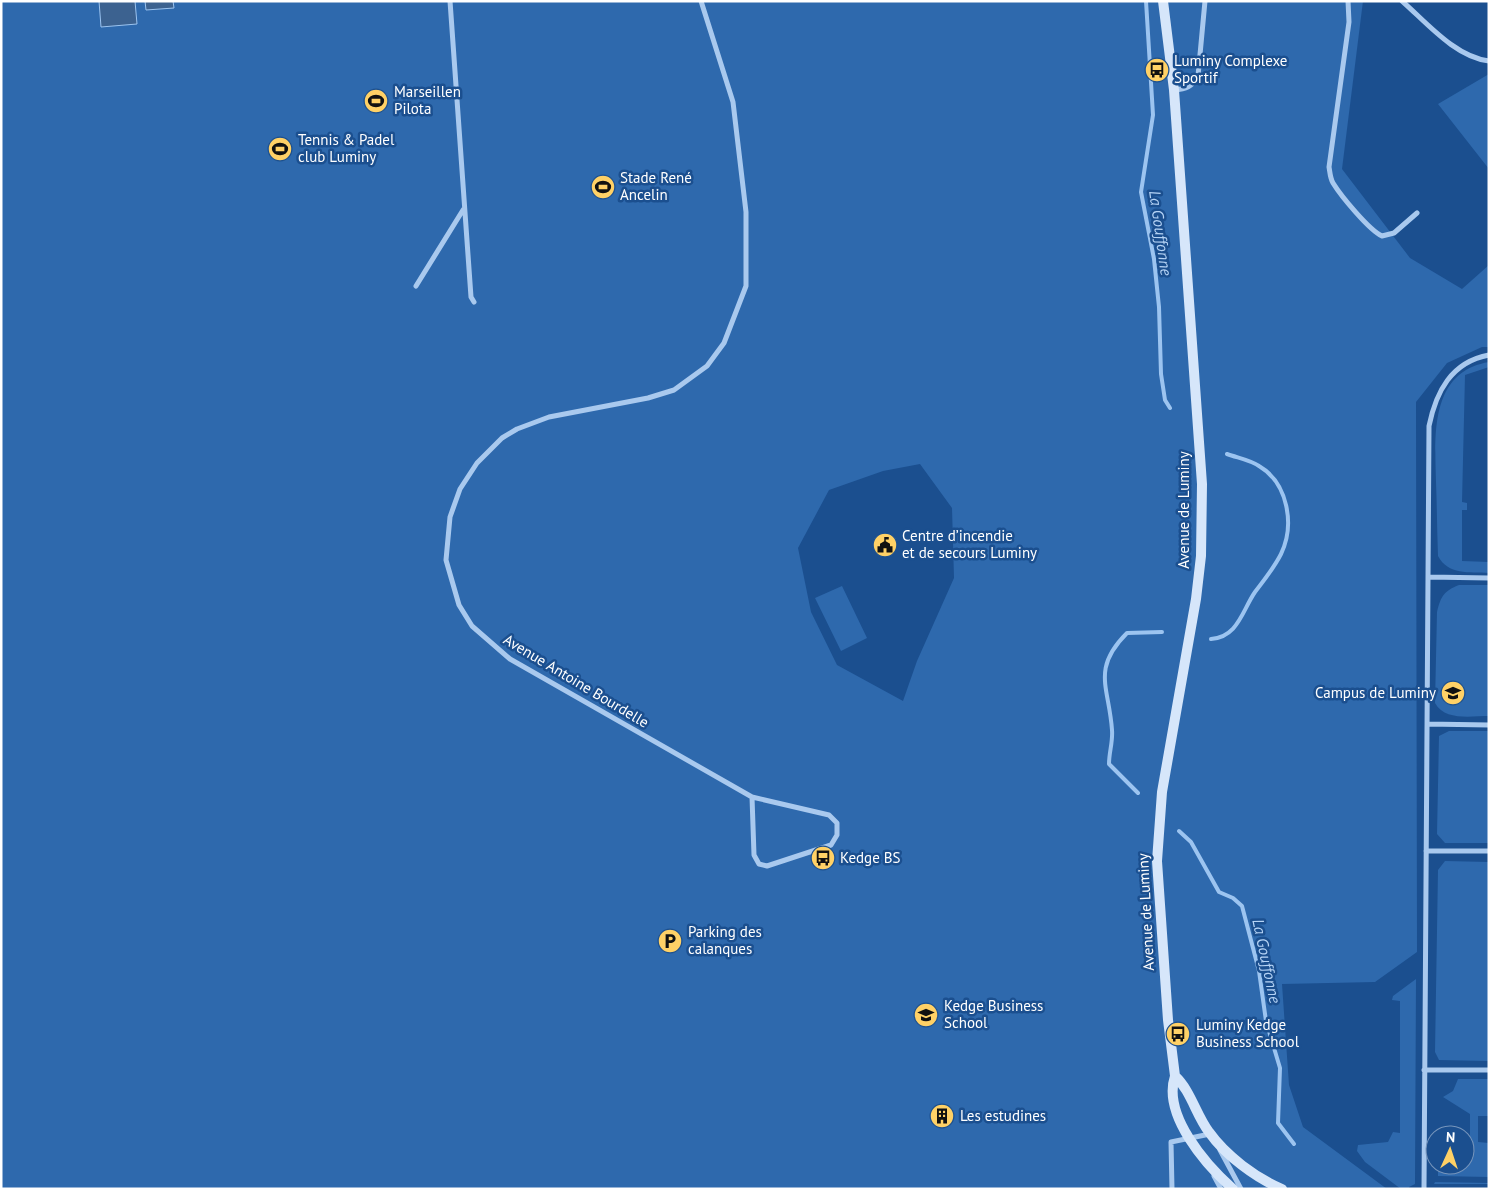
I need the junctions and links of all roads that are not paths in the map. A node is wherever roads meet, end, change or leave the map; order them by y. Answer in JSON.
{"nodes":[{"id":1,"x":450,"y":1,"type":"edge"},
{"id":2,"x":701,"y":1,"type":"edge"},
{"id":3,"x":1163,"y":1,"type":"edge"},
{"id":4,"x":1205,"y":1,"type":"edge"},
{"id":5,"x":1348,"y":1,"type":"edge"},
{"id":6,"x":1402,"y":1,"type":"edge"},
{"id":7,"x":1489,"y":61,"type":"edge"},
{"id":8,"x":1174,"y":90,"type":"junction"},
{"id":9,"x":463,"y":209,"type":"junction"},
{"id":10,"x":1417,"y":213,"type":"dead end"},
{"id":11,"x":416,"y":286,"type":"dead end"},
{"id":12,"x":474,"y":302,"type":"dead end"},
{"id":13,"x":1489,"y":355,"type":"edge"},
{"id":14,"x":1429,"y":577,"type":"junction"},
{"id":15,"x":1489,"y":578,"type":"edge"},
{"id":16,"x":1427,"y":724,"type":"junction"},
{"id":17,"x":1489,"y":725,"type":"edge"},
{"id":18,"x":752,"y":797,"type":"junction"},
{"id":19,"x":1426,"y":851,"type":"junction"},
{"id":20,"x":1489,"y":852,"type":"edge"},
{"id":21,"x":1424,"y":1070,"type":"junction"},
{"id":22,"x":1489,"y":1070,"type":"edge"},
{"id":23,"x":1175,"y":1076,"type":"junction"},
{"id":24,"x":1210,"y":1134,"type":"junction"},
{"id":25,"x":1189,"y":1138,"type":"junction"},
{"id":26,"x":1208,"y":1164,"type":"junction"},
{"id":27,"x":1172,"y":1189,"type":"edge"},
{"id":28,"x":1221,"y":1189,"type":"edge"},
{"id":29,"x":1233,"y":1189,"type":"edge"},
{"id":30,"x":1241,"y":1189,"type":"edge"},
{"id":31,"x":1282,"y":1189,"type":"edge"},
{"id":32,"x":1424,"y":1189,"type":"edge"}],
"edges":[{"from":1,"to":9,"type":"street"},
{"from":2,"to":18,"type":"street","name":"Avenue Antoine Bourdelle"},
{"from":3,"to":8,"type":"street","name":"Avenue de Luminy"},
{"from":4,"to":8,"type":"street"},
{"from":5,"to":10,"type":"street"},
{"from":6,"to":7,"type":"street"},
{"from":8,"to":23,"type":"street","name":"Avenue de Luminy"},
{"from":9,"to":11,"type":"street"},
{"from":9,"to":12,"type":"street"},
{"from":13,"to":14,"type":"street"},
{"from":14,"to":15,"type":"street"},
{"from":14,"to":16,"type":"street"},
{"from":16,"to":17,"type":"street"},
{"from":16,"to":19,"type":"street"},
{"from":18,"to":18,"type":"street","name":"Avenue Antoine Bourdelle"},
{"from":19,"to":20,"type":"street"},
{"from":19,"to":21,"type":"street"},
{"from":21,"to":22,"type":"street"},
{"from":21,"to":32,"type":"street"},
{"from":23,"to":24,"type":"street","name":"Avenue de Luminy"},
{"from":23,"to":25,"type":"street","name":"Avenue de Luminy"},
{"from":24,"to":25,"type":"street"},
{"from":24,"to":30,"type":"street","name":"Avenue de Luminy"},
{"from":24,"to":31,"type":"street","name":"Avenue de Luminy"},
{"from":25,"to":26,"type":"street","name":"Avenue de Luminy"},
{"from":25,"to":27,"type":"street"},
{"from":26,"to":28,"type":"street","name":"Avenue de Luminy"},
{"from":26,"to":29,"type":"street","name":"Avenue de Luminy"}]}
